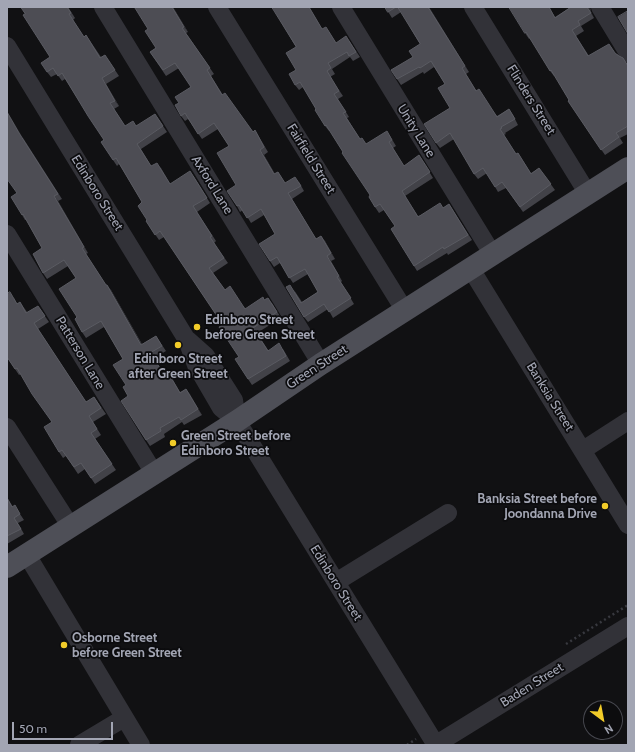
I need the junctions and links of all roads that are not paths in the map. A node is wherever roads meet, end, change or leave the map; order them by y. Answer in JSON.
{"nodes":[{"id":1,"x":102,"y":7,"type":"edge"},
{"id":2,"x":217,"y":7,"type":"edge"},
{"id":3,"x":340,"y":7,"type":"edge"},
{"id":4,"x":473,"y":7,"type":"edge"},
{"id":5,"x":600,"y":7,"type":"edge"},
{"id":6,"x":7,"y":46,"type":"edge"},
{"id":7,"x":628,"y":54,"type":"edge"},
{"id":8,"x":628,"y":168,"type":"edge"},
{"id":9,"x":588,"y":194,"type":"junction"},
{"id":10,"x":7,"y":234,"type":"edge"},
{"id":11,"x":492,"y":255,"type":"junction"},
{"id":12,"x":471,"y":269,"type":"junction"},
{"id":13,"x":405,"y":311,"type":"junction"},
{"id":14,"x":322,"y":364,"type":"junction"},
{"id":15,"x":236,"y":421,"type":"junction"},
{"id":16,"x":628,"y":421,"type":"edge"},
{"id":17,"x":7,"y":427,"type":"edge"},
{"id":18,"x":583,"y":450,"type":"junction"},
{"id":19,"x":154,"y":473,"type":"junction"},
{"id":20,"x":448,"y":513,"type":"dead end"},
{"id":21,"x":628,"y":525,"type":"edge"},
{"id":22,"x":71,"y":527,"type":"junction"},
{"id":23,"x":27,"y":555,"type":"junction"},
{"id":24,"x":7,"y":568,"type":"edge"},
{"id":25,"x":336,"y":582,"type":"junction"},
{"id":26,"x":628,"y":626,"type":"edge"},
{"id":27,"x":124,"y":718,"type":"junction"},
{"id":28,"x":79,"y":745,"type":"edge"},
{"id":29,"x":141,"y":745,"type":"edge"},
{"id":30,"x":436,"y":745,"type":"edge"}],
"edges":[{"from":1,"to":14,"type":"street","name":"Axford Lane"},
{"from":2,"to":13,"type":"street","name":"Fairfield Street"},
{"from":3,"to":11,"type":"street","name":"Unity Lane"},
{"from":4,"to":9,"type":"street","name":"Flinders Street"},
{"from":5,"to":7,"type":"street"},
{"from":6,"to":15,"type":"street","name":"Edinboro Street"},
{"from":8,"to":9,"type":"main road","name":"Green Street"},
{"from":9,"to":11,"type":"main road","name":"Green Street"},
{"from":10,"to":19,"type":"street","name":"Patterson Lane"},
{"from":11,"to":12,"type":"main road","name":"Green Street"},
{"from":12,"to":13,"type":"main road","name":"Green Street"},
{"from":12,"to":18,"type":"street","name":"Banksia Street"},
{"from":13,"to":14,"type":"main road","name":"Green Street"},
{"from":14,"to":15,"type":"main road","name":"Green Street"},
{"from":15,"to":19,"type":"main road","name":"Green Street"},
{"from":15,"to":25,"type":"street","name":"Edinboro Street"},
{"from":16,"to":18,"type":"street"},
{"from":17,"to":22,"type":"street"},
{"from":18,"to":21,"type":"street","name":"Banksia Street"},
{"from":19,"to":22,"type":"main road","name":"Green Street"},
{"from":20,"to":25,"type":"street"},
{"from":22,"to":23,"type":"main road","name":"Green Street"},
{"from":23,"to":24,"type":"main road","name":"Green Street"},
{"from":23,"to":27,"type":"street"},
{"from":25,"to":30,"type":"street","name":"Edinboro Street"},
{"from":26,"to":30,"type":"street","name":"Baden Street"},
{"from":27,"to":28,"type":"street"},
{"from":27,"to":29,"type":"street"}]}
